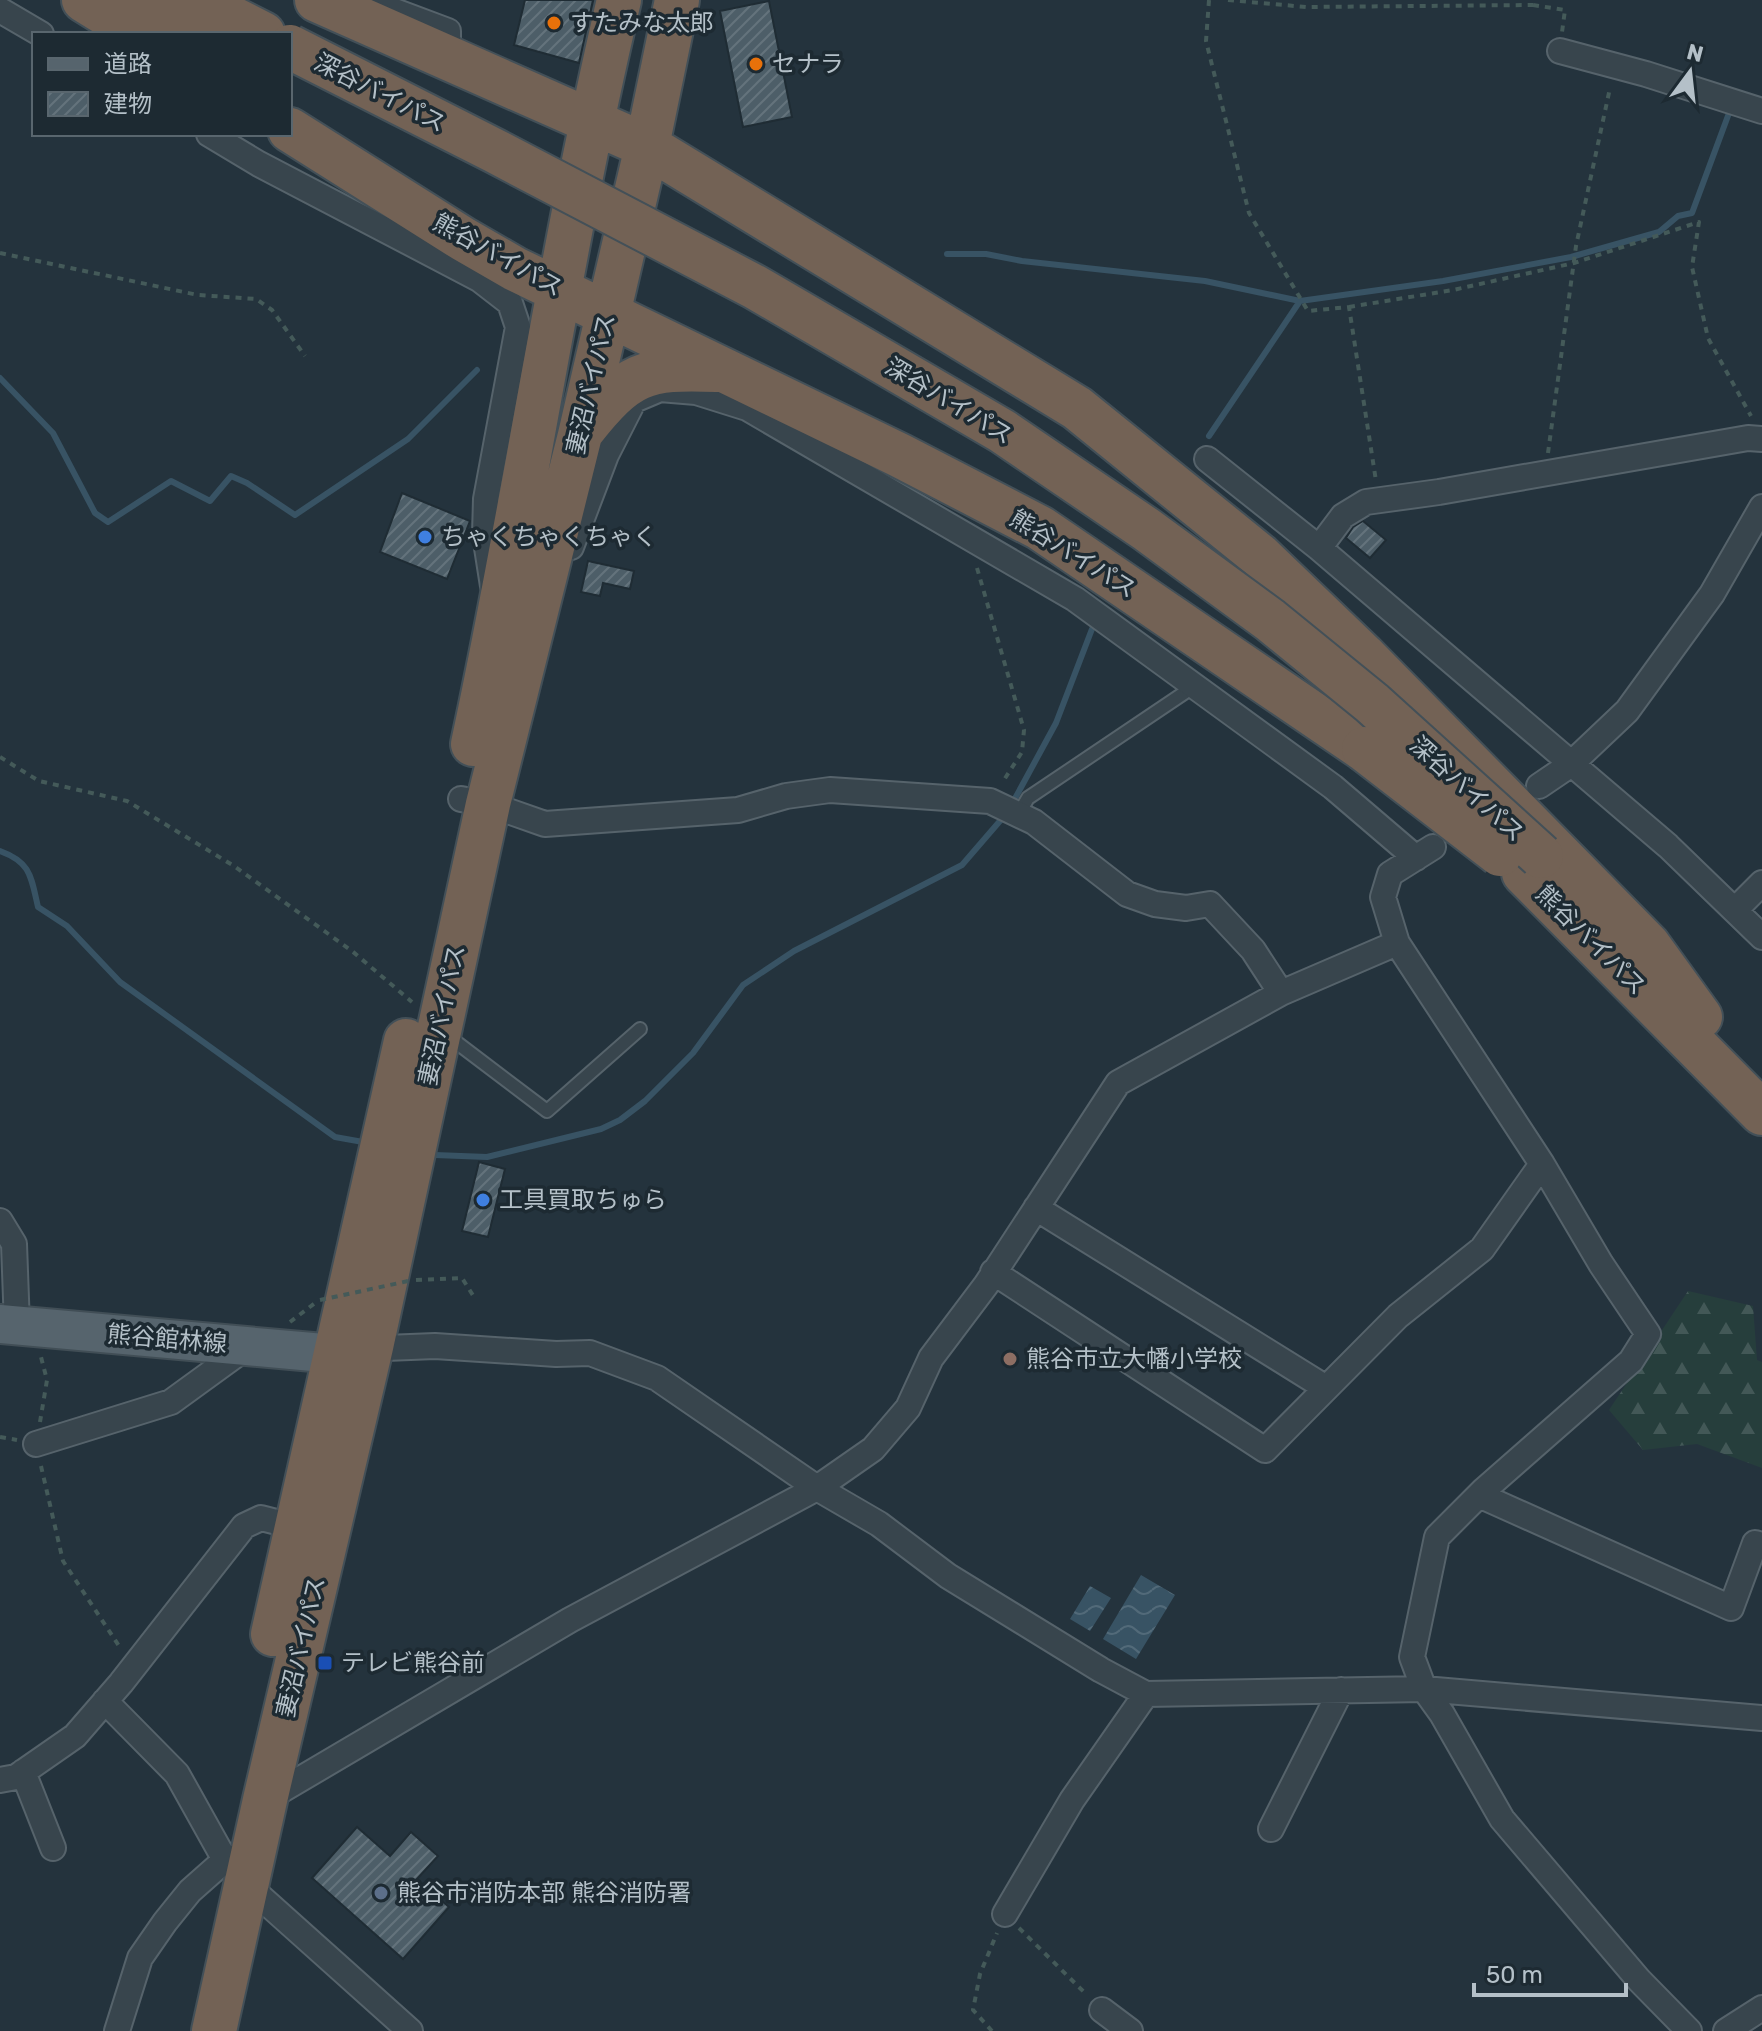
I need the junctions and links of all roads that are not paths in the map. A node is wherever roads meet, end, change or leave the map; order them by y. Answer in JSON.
{"nodes":[{"id":1,"x":84,"y":0,"type":"edge"},
{"id":2,"x":136,"y":0,"type":"edge"},
{"id":3,"x":196,"y":0,"type":"edge"},
{"id":4,"x":317,"y":0,"type":"edge"},
{"id":5,"x":364,"y":0,"type":"edge"},
{"id":6,"x":619,"y":0,"type":"edge"},
{"id":7,"x":677,"y":0,"type":"edge"},
{"id":8,"x":0,"y":10,"type":"edge"},
{"id":9,"x":38,"y":32,"type":"edge"},
{"id":10,"x":136,"y":32,"type":"edge"},
{"id":11,"x":199,"y":32,"type":"edge"},
{"id":12,"x":259,"y":32,"type":"edge"},
{"id":13,"x":292,"y":48,"type":"edge"},
{"id":14,"x":1560,"y":51,"type":"road end"},
{"id":15,"x":448,"y":58,"type":"junction"},
{"id":16,"x":292,"y":79,"type":"edge"},
{"id":17,"x":1754,"y":109,"type":"edge"},
{"id":18,"x":591,"y":120,"type":"junction"},
{"id":19,"x":292,"y":131,"type":"edge"},
{"id":20,"x":212,"y":136,"type":"edge"},
{"id":21,"x":647,"y":146,"type":"junction"},
{"id":22,"x":560,"y":291,"type":"junction"},
{"id":23,"x":607,"y":312,"type":"junction"},
{"id":24,"x":728,"y":371,"type":"junction"},
{"id":25,"x":1759,"y":432,"type":"edge"},
{"id":26,"x":580,"y":435,"type":"junction"},
{"id":27,"x":1207,"y":459,"type":"dead end"},
{"id":28,"x":1762,"y":507,"type":"edge"},
{"id":29,"x":1319,"y":548,"type":"junction"},
{"id":30,"x":498,"y":616,"type":"junction"},
{"id":31,"x":517,"y":684,"type":"junction"},
{"id":32,"x":1196,"y":685,"type":"junction"},
{"id":33,"x":1570,"y":765,"type":"junction"},
{"id":34,"x":1539,"y":786,"type":"dead end"},
{"id":35,"x":474,"y":802,"type":"junction"},
{"id":36,"x":1005,"y":808,"type":"junction"},
{"id":37,"x":1532,"y":864,"type":"junction"},
{"id":38,"x":1762,"y":883,"type":"edge"},
{"id":39,"x":1735,"y":910,"type":"junction"},
{"id":40,"x":1762,"y":937,"type":"edge"},
{"id":41,"x":1397,"y":943,"type":"junction"},
{"id":42,"x":1281,"y":993,"type":"junction"},
{"id":43,"x":427,"y":1016,"type":"junction"},
{"id":44,"x":1700,"y":1017,"type":"junction"},
{"id":45,"x":640,"y":1029,"type":"dead end"},
{"id":46,"x":1762,"y":1083,"type":"edge"},
{"id":47,"x":1762,"y":1113,"type":"edge"},
{"id":48,"x":1542,"y":1164,"type":"junction"},
{"id":49,"x":1036,"y":1208,"type":"junction"},
{"id":50,"x":0,"y":1221,"type":"edge"},
{"id":51,"x":993,"y":1272,"type":"junction"},
{"id":52,"x":17,"y":1326,"type":"edge"},
{"id":53,"x":264,"y":1337,"type":"junction"},
{"id":54,"x":353,"y":1350,"type":"junction"},
{"id":55,"x":1326,"y":1388,"type":"junction"},
{"id":56,"x":36,"y":1444,"type":"road end"},
{"id":57,"x":817,"y":1488,"type":"junction"},
{"id":58,"x":1479,"y":1495,"type":"junction"},
{"id":59,"x":296,"y":1527,"type":"junction"},
{"id":60,"x":1762,"y":1545,"type":"edge"},
{"id":61,"x":1424,"y":1689,"type":"junction"},
{"id":62,"x":1341,"y":1690,"type":"junction"},
{"id":63,"x":1146,"y":1694,"type":"junction"},
{"id":64,"x":105,"y":1701,"type":"junction"},
{"id":65,"x":1762,"y":1718,"type":"edge"},
{"id":66,"x":11,"y":1776,"type":"edge"},
{"id":67,"x":265,"y":1800,"type":"junction"},
{"id":68,"x":1271,"y":1829,"type":"dead end"},
{"id":69,"x":53,"y":1848,"type":"dead end"},
{"id":70,"x":242,"y":1866,"type":"junction"},
{"id":71,"x":1005,"y":1914,"type":"road end"},
{"id":72,"x":1762,"y":2008,"type":"edge"},
{"id":73,"x":1102,"y":2010,"type":"road end"},
{"id":74,"x":117,"y":2031,"type":"edge"},
{"id":75,"x":187,"y":2031,"type":"edge"},
{"id":76,"x":214,"y":2031,"type":"edge"},
{"id":77,"x":410,"y":2031,"type":"edge"},
{"id":78,"x":1130,"y":2031,"type":"edge"},
{"id":79,"x":1689,"y":2031,"type":"edge"},
{"id":80,"x":1726,"y":2031,"type":"edge"}],
"edges":[{"from":1,"to":10,"type":"highway"},
{"from":2,"to":11,"type":"highway"},
{"from":3,"to":12,"type":"highway"},
{"from":4,"to":15,"type":"highway"},
{"from":5,"to":15,"type":"street"},
{"from":6,"to":18,"type":"highway","name":"妻沼バイパス"},
{"from":7,"to":21,"type":"highway","name":"妻沼バイパス"},
{"from":8,"to":9,"type":"street"},
{"from":13,"to":37,"type":"highway","name":"深谷バイパス","bridge":true},
{"from":14,"to":17,"type":"street"},
{"from":15,"to":18,"type":"highway"},
{"from":16,"to":37,"type":"highway","name":"深谷バイパス","bridge":true},
{"from":18,"to":21,"type":"highway"},
{"from":18,"to":22,"type":"highway","name":"妻沼バイパス"},
{"from":19,"to":22,"type":"highway","name":"熊谷バイパス"},
{"from":20,"to":30,"type":"street"},
{"from":21,"to":23,"type":"highway","name":"妻沼バイパス"},
{"from":21,"to":44,"type":"highway"},
{"from":22,"to":23,"type":"highway","name":"熊谷バイパス"},
{"from":22,"to":30,"type":"highway","name":"妻沼バイパス"},
{"from":23,"to":24,"type":"highway","name":"熊谷バイパス"},
{"from":23,"to":26,"type":"highway","name":"妻沼バイパス"},
{"from":24,"to":26,"type":"highway"},
{"from":24,"to":37,"type":"highway","name":"熊谷バイパス","bridge":true},
{"from":25,"to":29,"type":"street"},
{"from":26,"to":31,"type":"highway","name":"妻沼バイパス"},
{"from":27,"to":29,"type":"street"},
{"from":28,"to":33,"type":"street"},
{"from":29,"to":33,"type":"street"},
{"from":30,"to":35,"type":"highway","name":"妻沼バイパス"},
{"from":31,"to":32,"type":"street"},
{"from":31,"to":35,"type":"highway","name":"妻沼バイパス"},
{"from":32,"to":36,"type":"lane"},
{"from":32,"to":41,"type":"street"},
{"from":33,"to":34,"type":"street"},
{"from":33,"to":39,"type":"street"},
{"from":35,"to":36,"type":"street"},
{"from":35,"to":43,"type":"highway","name":"妻沼バイパス"},
{"from":36,"to":42,"type":"street"},
{"from":37,"to":44,"type":"highway","name":"熊谷バイパス"},
{"from":37,"to":47,"type":"highway","name":"熊谷バイパス"},
{"from":38,"to":39,"type":"street"},
{"from":39,"to":40,"type":"street"},
{"from":41,"to":42,"type":"street"},
{"from":41,"to":48,"type":"street"},
{"from":42,"to":49,"type":"street"},
{"from":43,"to":45,"type":"lane"},
{"from":43,"to":54,"type":"highway","name":"妻沼バイパス"},
{"from":44,"to":46,"type":"highway","name":"熊谷バイパス"},
{"from":48,"to":55,"type":"street"},
{"from":48,"to":58,"type":"street"},
{"from":49,"to":51,"type":"street"},
{"from":49,"to":55,"type":"street"},
{"from":50,"to":52,"type":"street"},
{"from":51,"to":55,"type":"street"},
{"from":51,"to":57,"type":"street"},
{"from":52,"to":53,"type":"main road","name":"熊谷館林線"},
{"from":53,"to":54,"type":"main road","name":"熊谷館林線"},
{"from":53,"to":56,"type":"street"},
{"from":54,"to":57,"type":"street"},
{"from":54,"to":59,"type":"highway","name":"妻沼バイパス"},
{"from":54,"to":67,"type":"highway","name":"妻沼バイパス"},
{"from":57,"to":63,"type":"street"},
{"from":57,"to":67,"type":"street"},
{"from":58,"to":60,"type":"street"},
{"from":58,"to":61,"type":"street"},
{"from":59,"to":64,"type":"street"},
{"from":59,"to":70,"type":"highway","name":"妻沼バイパス"},
{"from":61,"to":62,"type":"street"},
{"from":61,"to":65,"type":"street"},
{"from":61,"to":79,"type":"street"},
{"from":62,"to":63,"type":"street"},
{"from":62,"to":68,"type":"street"},
{"from":63,"to":71,"type":"street"},
{"from":64,"to":66,"type":"street"},
{"from":64,"to":70,"type":"street"},
{"from":66,"to":69,"type":"street"},
{"from":67,"to":70,"type":"highway","name":"妻沼バイパス"},
{"from":70,"to":74,"type":"street"},
{"from":70,"to":75,"type":"highway","name":"妻沼バイパス"},
{"from":70,"to":76,"type":"highway","name":"妻沼バイパス"},
{"from":70,"to":77,"type":"street"},
{"from":72,"to":80,"type":"street"},
{"from":73,"to":78,"type":"street"}]}
